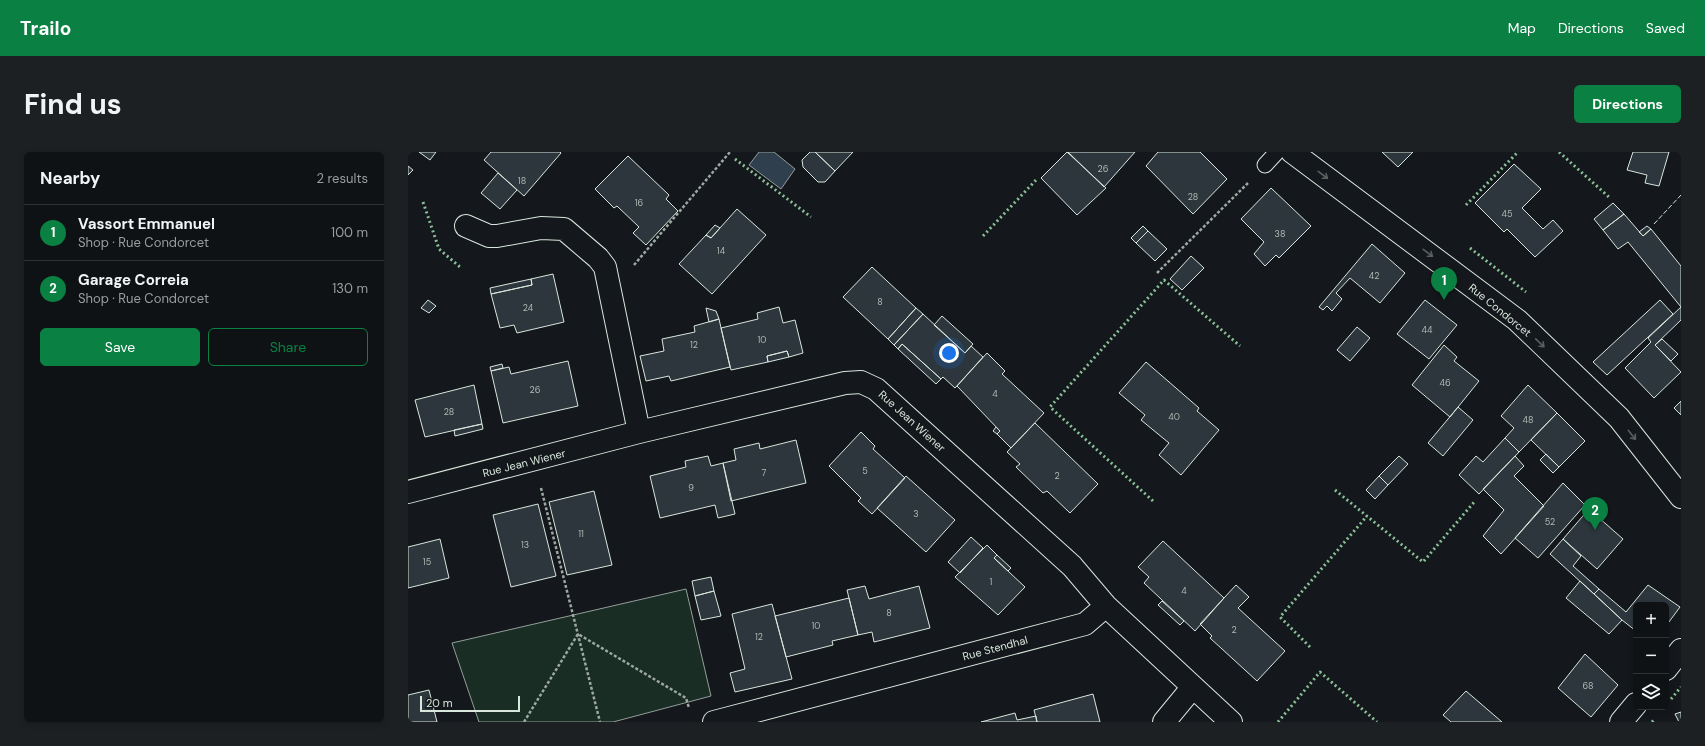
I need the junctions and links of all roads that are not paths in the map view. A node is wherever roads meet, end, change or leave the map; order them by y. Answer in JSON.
{"nodes":[{"id":1,"x":1277,"y":152,"type":"edge"},
{"id":2,"x":1292,"y":152,"type":"edge"},
{"id":3,"x":1265,"y":165,"type":"road end"},
{"id":4,"x":466,"y":226,"type":"dead end"},
{"id":5,"x":639,"y":432,"type":"junction"},
{"id":6,"x":408,"y":492,"type":"edge"},
{"id":7,"x":1681,"y":497,"type":"edge"},
{"id":8,"x":1106,"y":606,"type":"junction"},
{"id":9,"x":1681,"y":650,"type":"edge"},
{"id":10,"x":1669,"y":665,"type":"edge"},
{"id":11,"x":1192,"y":688,"type":"junction"},
{"id":12,"x":1633,"y":708,"type":"edge"},
{"id":13,"x":714,"y":722,"type":"edge"},
{"id":14,"x":1164,"y":722,"type":"edge"},
{"id":15,"x":1231,"y":722,"type":"edge"},
{"id":16,"x":1621,"y":722,"type":"edge"}],
"edges":[{"from":1,"to":3,"type":"lane"},
{"from":2,"to":7,"type":"street","name":"Rue Condorcet","one_way":true},
{"from":4,"to":5,"type":"street"},
{"from":5,"to":6,"type":"street","name":"Rue Jean Wiener"},
{"from":5,"to":8,"type":"street","name":"Rue Jean Wiener"},
{"from":8,"to":11,"type":"street"},
{"from":8,"to":13,"type":"street","name":"Rue Stendhal"},
{"from":9,"to":10,"type":"street"},
{"from":11,"to":14,"type":"street"},
{"from":11,"to":15,"type":"street"},
{"from":12,"to":16,"type":"street"}]}
